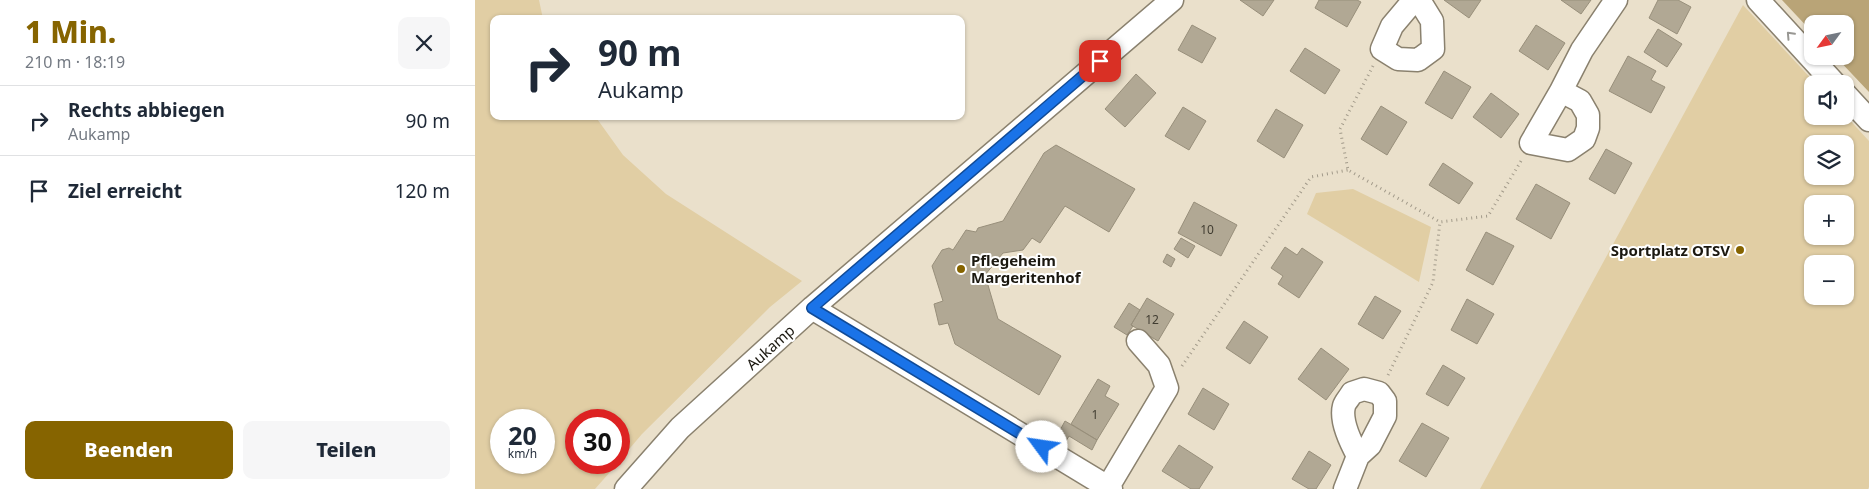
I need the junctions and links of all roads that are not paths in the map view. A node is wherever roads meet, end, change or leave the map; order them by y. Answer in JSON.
{"nodes":[{"id":1,"x":1173,"y":0,"type":"edge"},
{"id":2,"x":1414,"y":0,"type":"edge"},
{"id":3,"x":1419,"y":0,"type":"edge"},
{"id":4,"x":1616,"y":0,"type":"edge"},
{"id":5,"x":1758,"y":0,"type":"edge"},
{"id":6,"x":1827,"y":75,"type":"edge"},
{"id":7,"x":1561,"y":91,"type":"junction"},
{"id":8,"x":1854,"y":104,"type":"edge"},
{"id":9,"x":1869,"y":120,"type":"edge"},
{"id":10,"x":812,"y":308,"type":"junction"},
{"id":11,"x":1138,"y":341,"type":"dead end"},
{"id":12,"x":1358,"y":456,"type":"junction"},
{"id":13,"x":1109,"y":488,"type":"edge"},
{"id":14,"x":627,"y":489,"type":"edge"},
{"id":15,"x":1345,"y":489,"type":"edge"}],
"edges":[{"from":1,"to":10,"type":"street","name":"Aukamp"},
{"from":2,"to":3,"type":"street"},
{"from":4,"to":7,"type":"street"},
{"from":6,"to":5,"type":"street","one_way":true},
{"from":7,"to":7,"type":"street"},
{"from":8,"to":9,"type":"street"},
{"from":10,"to":13,"type":"street"},
{"from":10,"to":14,"type":"street","name":"Aukamp"},
{"from":11,"to":13,"type":"street"},
{"from":12,"to":12,"type":"street"},
{"from":12,"to":15,"type":"street"}]}
